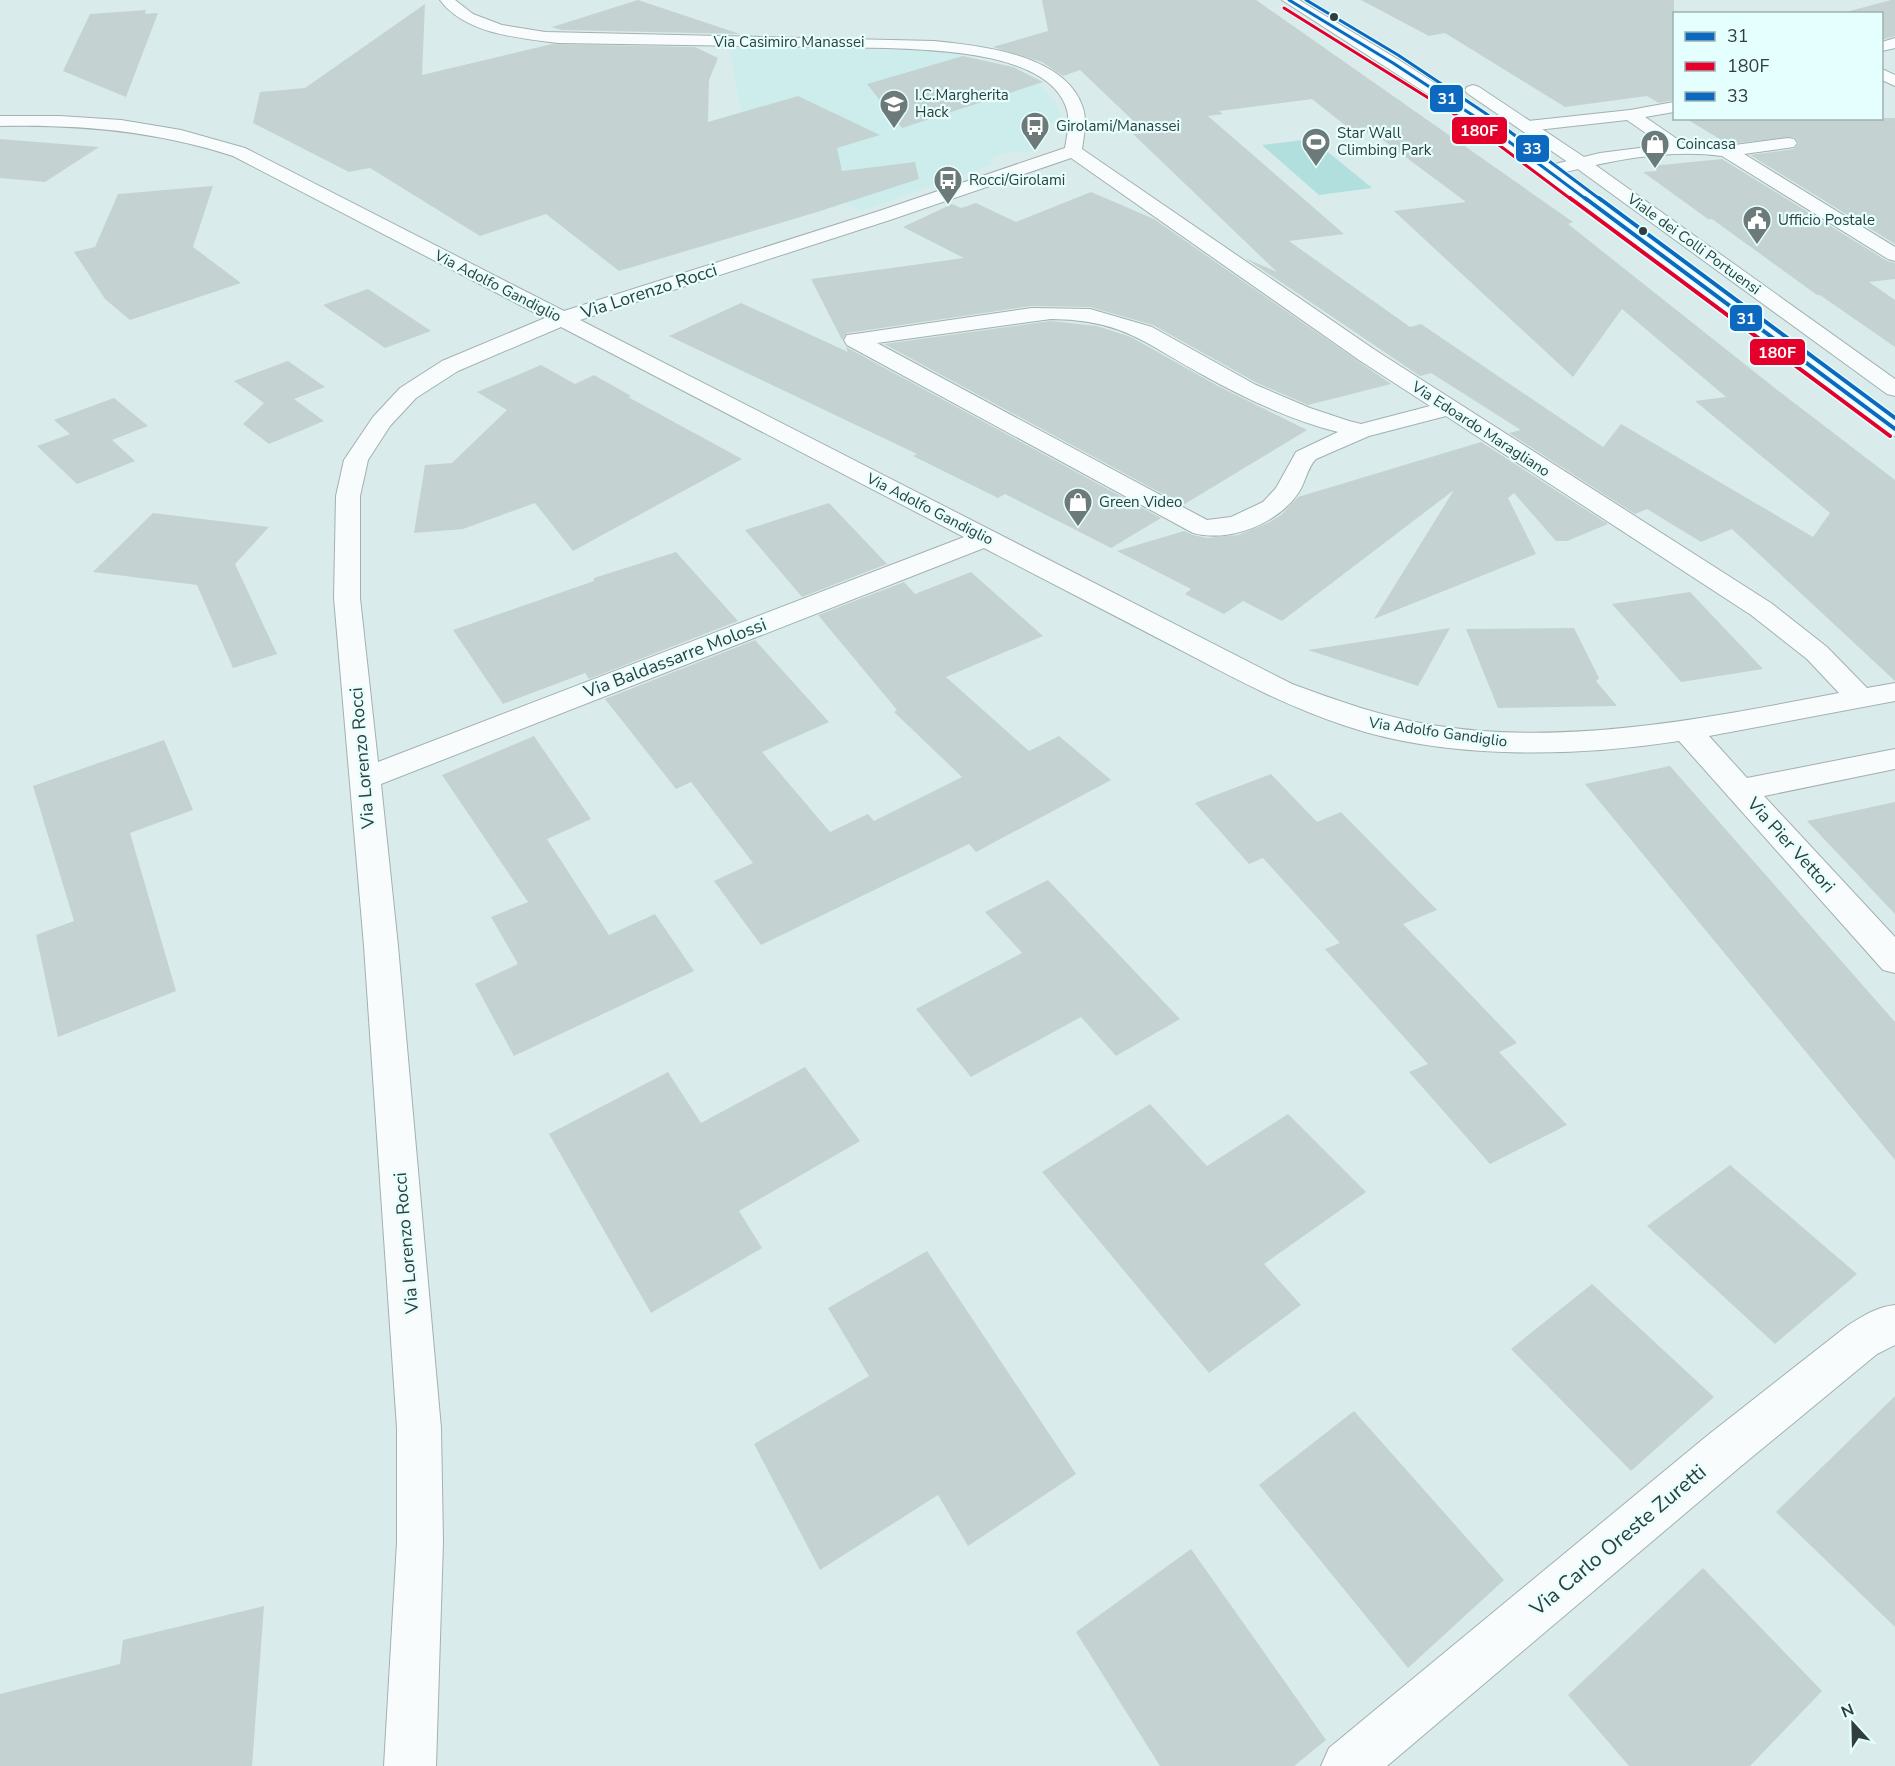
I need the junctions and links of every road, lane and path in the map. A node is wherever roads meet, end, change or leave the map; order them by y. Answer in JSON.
{"nodes":[{"id":1,"x":447,"y":0,"type":"edge"},
{"id":2,"x":1289,"y":0,"type":"edge"},
{"id":3,"x":1325,"y":0,"type":"edge"},
{"id":4,"x":1673,"y":107,"type":"edge"},
{"id":5,"x":1630,"y":115,"type":"junction"},
{"id":6,"x":0,"y":122,"type":"edge"},
{"id":7,"x":1528,"y":126,"type":"junction"},
{"id":8,"x":1788,"y":143,"type":"dead end"},
{"id":9,"x":1679,"y":148,"type":"junction"},
{"id":10,"x":1073,"y":151,"type":"junction"},
{"id":11,"x":1727,"y":151,"type":"junction"},
{"id":12,"x":1581,"y":163,"type":"junction"},
{"id":13,"x":1549,"y":171,"type":"junction"},
{"id":14,"x":1895,"y":255,"type":"edge"},
{"id":15,"x":562,"y":319,"type":"junction"},
{"id":16,"x":1895,"y":389,"type":"edge"},
{"id":17,"x":1449,"y":408,"type":"junction"},
{"id":18,"x":1895,"y":429,"type":"edge"},
{"id":19,"x":1361,"y":431,"type":"junction"},
{"id":20,"x":986,"y":538,"type":"junction"},
{"id":21,"x":1895,"y":692,"type":"edge"},
{"id":22,"x":1860,"y":698,"type":"junction"},
{"id":23,"x":1686,"y":730,"type":"junction"},
{"id":24,"x":1895,"y":759,"type":"edge"},
{"id":25,"x":364,"y":779,"type":"junction"},
{"id":26,"x":1741,"y":790,"type":"junction"},
{"id":27,"x":1895,"y":960,"type":"edge"},
{"id":28,"x":1895,"y":1325,"type":"edge"},
{"id":29,"x":410,"y":1766,"type":"edge"},
{"id":30,"x":1347,"y":1766,"type":"edge"}],
"edges":[{"from":1,"to":10,"type":"street","name":"Via Casimiro Manassei"},
{"from":2,"to":13,"type":"street","name":"Viale dei Colli Portuensi"},
{"from":3,"to":7,"type":"street","name":"Viale dei Colli Portuensi"},
{"from":4,"to":5,"type":"street"},
{"from":5,"to":7,"type":"street"},
{"from":5,"to":9,"type":"street"},
{"from":6,"to":15,"type":"street","name":"Via Adolfo Gandiglio"},
{"from":7,"to":12,"type":"street","name":"Viale dei Colli Portuensi"},
{"from":8,"to":11,"type":"street"},
{"from":9,"to":11,"type":"street"},
{"from":9,"to":12,"type":"street"},
{"from":10,"to":15,"type":"street","name":"Via Lorenzo Rocci"},
{"from":10,"to":17,"type":"street","name":"Via Edoardo Maragliano"},
{"from":11,"to":14,"type":"street"},
{"from":12,"to":13,"type":"street"},
{"from":12,"to":16,"type":"street","name":"Viale dei Colli Portuensi"},
{"from":13,"to":18,"type":"street","name":"Viale dei Colli Portuensi"},
{"from":15,"to":20,"type":"street","name":"Via Adolfo Gandiglio"},
{"from":15,"to":25,"type":"street","name":"Via Lorenzo Rocci"},
{"from":17,"to":19,"type":"street"},
{"from":17,"to":22,"type":"street","name":"Via Edoardo Maragliano"},
{"from":19,"to":19,"type":"street"},
{"from":20,"to":23,"type":"street","name":"Via Adolfo Gandiglio"},
{"from":20,"to":25,"type":"street","name":"Via Baldassarre Molossi"},
{"from":21,"to":22,"type":"street","name":"Via Adolfo Gandiglio"},
{"from":22,"to":23,"type":"street","name":"Via Adolfo Gandiglio"},
{"from":23,"to":26,"type":"street","name":"Via Pier Vettori"},
{"from":24,"to":26,"type":"street"},
{"from":25,"to":29,"type":"street","name":"Via Lorenzo Rocci"},
{"from":26,"to":27,"type":"street","name":"Via Pier Vettori"},
{"from":28,"to":30,"type":"street","name":"Via Carlo Oreste Zuretti"}]}
